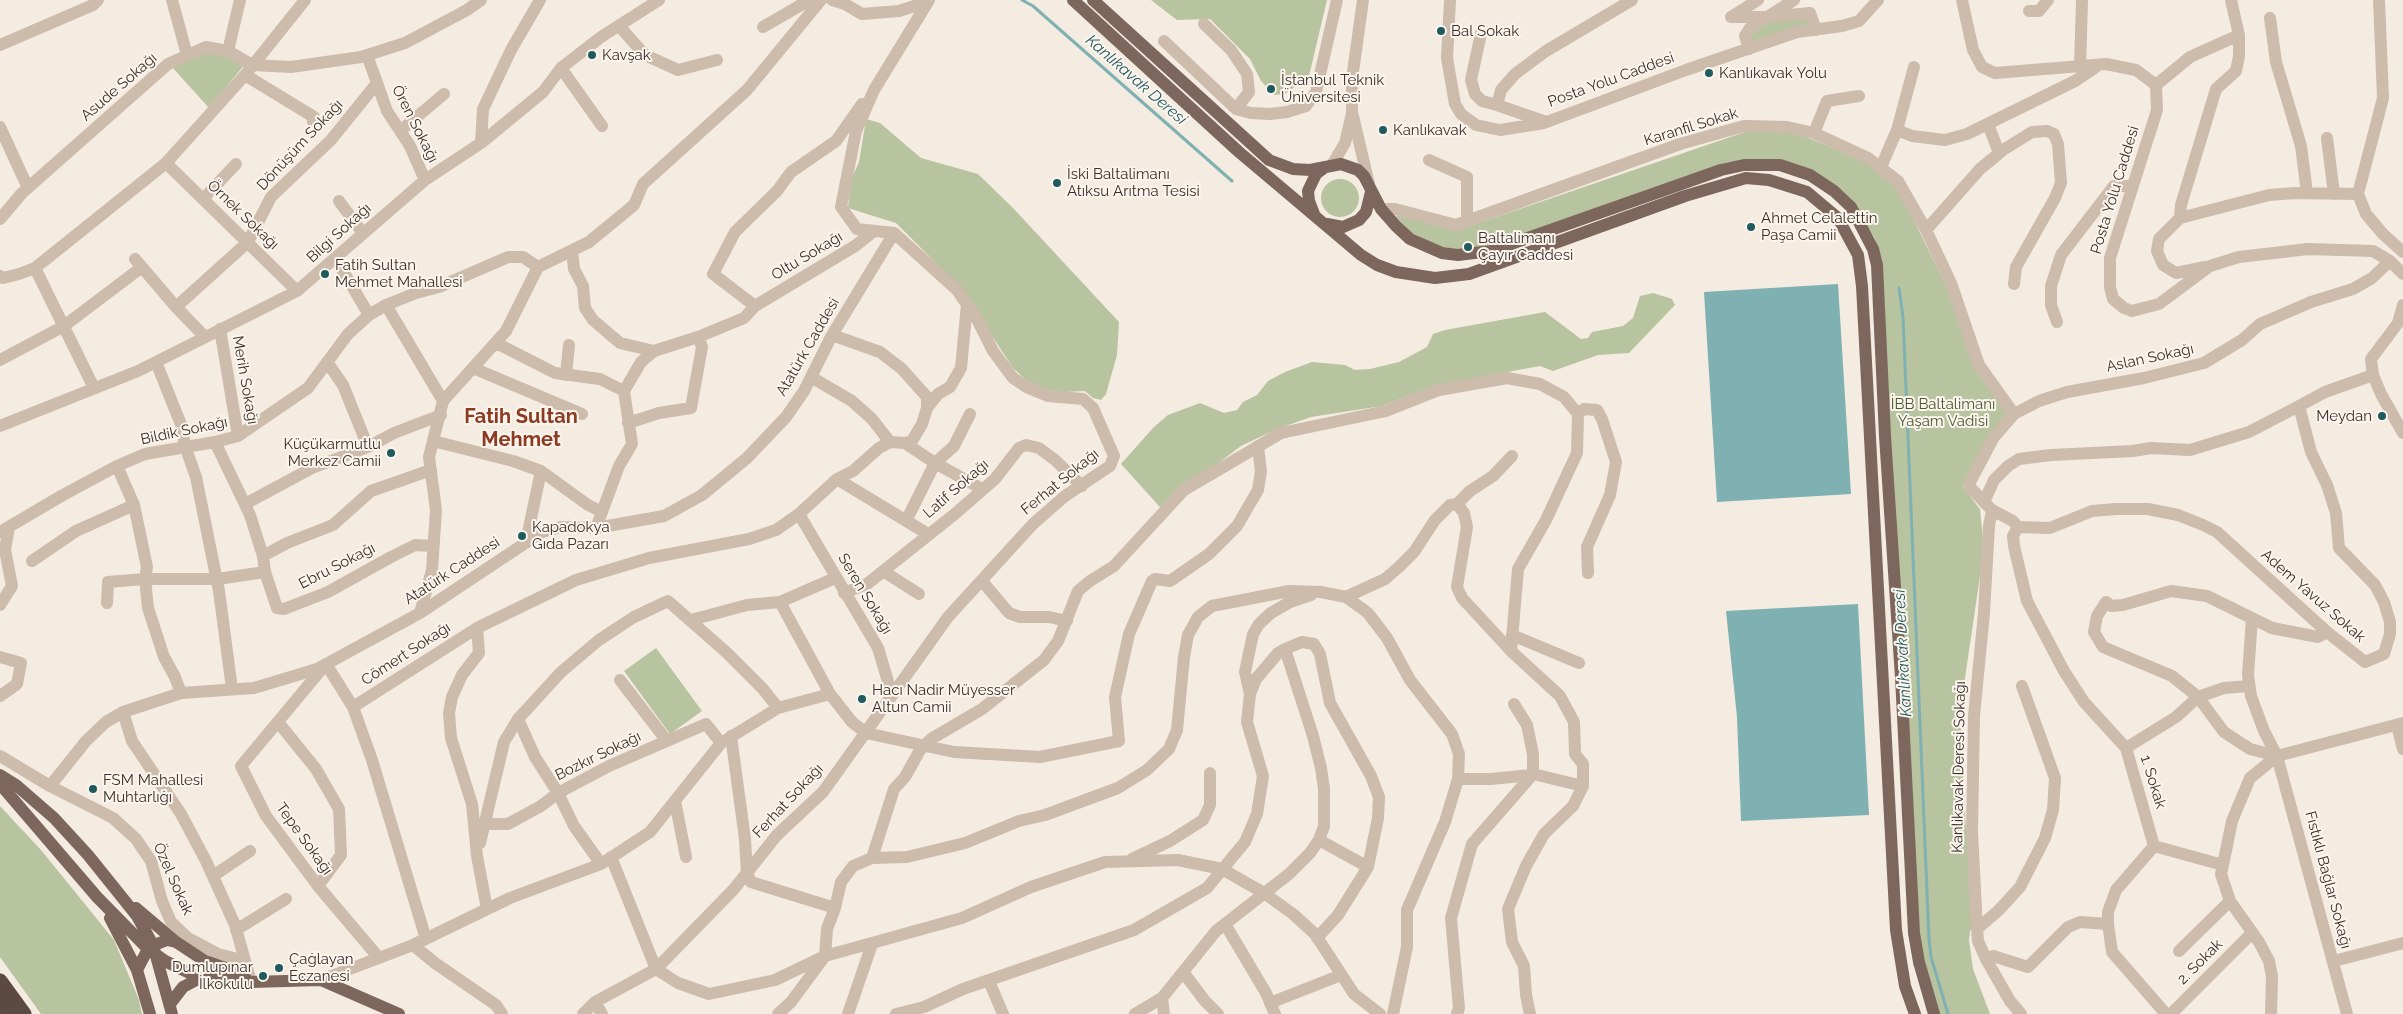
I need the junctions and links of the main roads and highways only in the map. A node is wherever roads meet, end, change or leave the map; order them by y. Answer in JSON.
{"nodes":[{"id":1,"x":1072,"y":0,"type":"edge"},
{"id":2,"x":1093,"y":0,"type":"edge"},
{"id":3,"x":1328,"y":166,"type":"junction"},
{"id":4,"x":1370,"y":188,"type":"junction"},
{"id":5,"x":1322,"y":221,"type":"junction"},
{"id":6,"x":0,"y":774,"type":"edge"},
{"id":7,"x":0,"y":784,"type":"edge"},
{"id":8,"x":116,"y":888,"type":"junction"},
{"id":9,"x":97,"y":896,"type":"junction"},
{"id":10,"x":176,"y":942,"type":"junction"},
{"id":11,"x":152,"y":949,"type":"junction"},
{"id":12,"x":137,"y":970,"type":"junction"},
{"id":13,"x":200,"y":978,"type":"junction"},
{"id":14,"x":0,"y":981,"type":"edge"},
{"id":15,"x":251,"y":982,"type":"junction"},
{"id":16,"x":0,"y":999,"type":"edge"},
{"id":17,"x":171,"y":1009,"type":"edge"},
{"id":18,"x":9,"y":1014,"type":"edge"},
{"id":19,"x":24,"y":1014,"type":"edge"},
{"id":20,"x":150,"y":1014,"type":"edge"},
{"id":21,"x":399,"y":1014,"type":"edge"},
{"id":22,"x":1915,"y":1014,"type":"edge"},
{"id":23,"x":1934,"y":1014,"type":"edge"}],
"edges":[{"from":1,"to":5,"type":"main road"},
{"from":2,"to":3,"type":"main road"},
{"from":3,"to":4,"type":"main road"},
{"from":3,"to":5,"type":"main road"},
{"from":4,"to":5,"type":"main road"},
{"from":4,"to":23,"type":"main road"},
{"from":5,"to":22,"type":"main road"},
{"from":6,"to":8,"type":"main road"},
{"from":7,"to":9,"type":"main road"},
{"from":8,"to":10,"type":"main road"},
{"from":8,"to":11,"type":"main road"},
{"from":9,"to":11,"type":"main road"},
{"from":9,"to":12,"type":"main road"},
{"from":10,"to":11,"type":"main road"},
{"from":10,"to":15,"type":"main road"},
{"from":11,"to":12,"type":"main road"},
{"from":11,"to":13,"type":"main road"},
{"from":11,"to":17,"type":"main road"},
{"from":12,"to":20,"type":"main road"},
{"from":13,"to":15,"type":"main road"},
{"from":13,"to":17,"type":"main road"},
{"from":14,"to":19,"type":"highway"},
{"from":15,"to":21,"type":"main road"},
{"from":16,"to":18,"type":"highway"}]}
